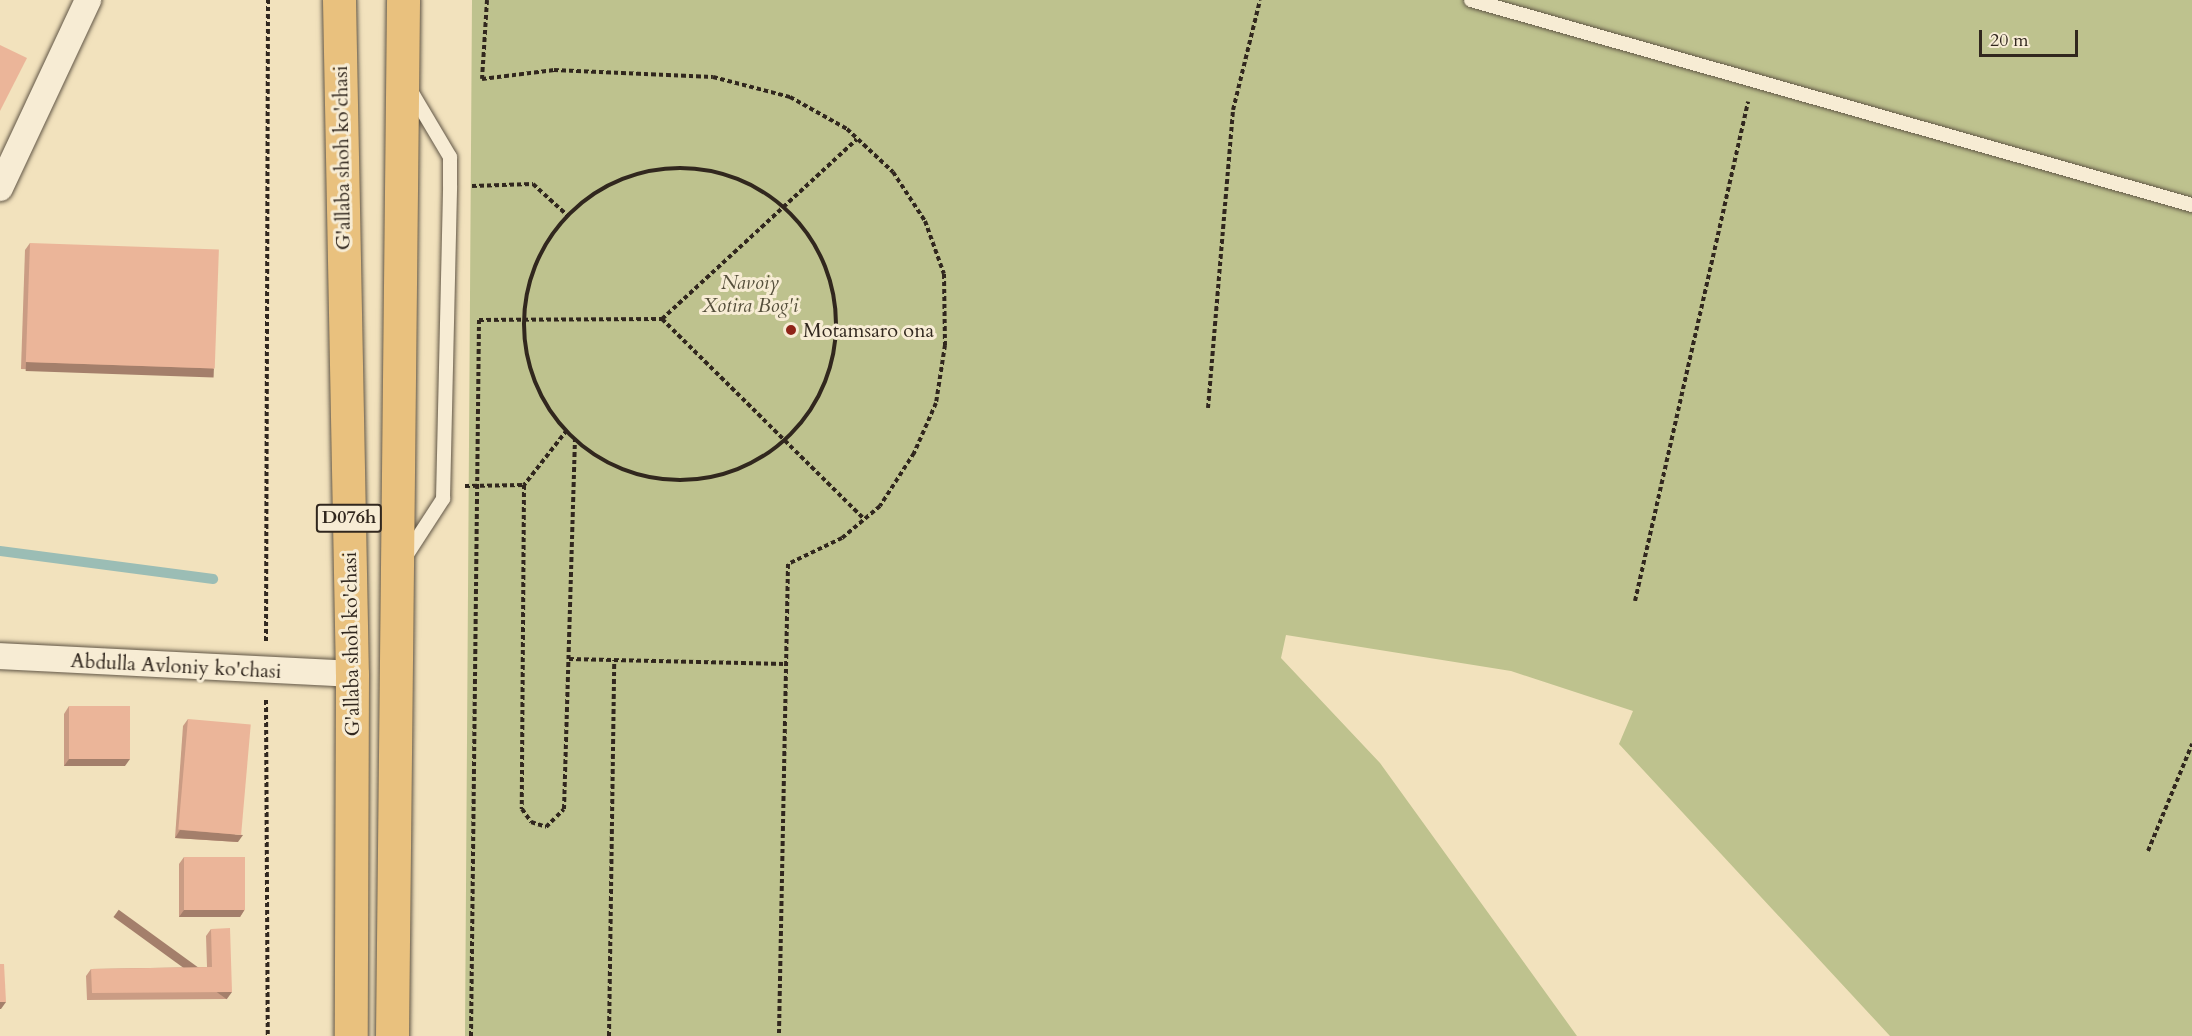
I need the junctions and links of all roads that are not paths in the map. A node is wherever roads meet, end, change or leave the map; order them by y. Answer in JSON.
{"nodes":[{"id":1,"x":88,"y":0,"type":"edge"},
{"id":2,"x":339,"y":0,"type":"edge"},
{"id":3,"x":403,"y":0,"type":"edge"},
{"id":4,"x":1472,"y":0,"type":"edge"},
{"id":5,"x":401,"y":74,"type":"junction"},
{"id":6,"x":7,"y":157,"type":"edge"},
{"id":7,"x":0,"y":188,"type":"edge"},
{"id":8,"x":2192,"y":205,"type":"edge"},
{"id":9,"x":395,"y":574,"type":"junction"},
{"id":10,"x":0,"y":656,"type":"edge"},
{"id":11,"x":352,"y":674,"type":"junction"},
{"id":12,"x":351,"y":1036,"type":"edge"},
{"id":13,"x":393,"y":1036,"type":"edge"}],
"edges":[{"from":1,"to":6,"type":"street"},
{"from":2,"to":11,"type":"main road","name":"G'allaba shoh ko'chasi","number":"D076h"},
{"from":3,"to":5,"type":"main road","number":"D076h"},
{"from":4,"to":8,"type":"lane"},
{"from":5,"to":9,"type":"main road","number":"D076h"},
{"from":5,"to":9,"type":"lane"},
{"from":6,"to":7,"type":"street"},
{"from":9,"to":13,"type":"main road","number":"D076h"},
{"from":10,"to":11,"type":"street","name":"Abdulla Avloniy ko'chasi"},
{"from":11,"to":12,"type":"main road","name":"G'allaba shoh ko'chasi","number":"D076h"}]}
